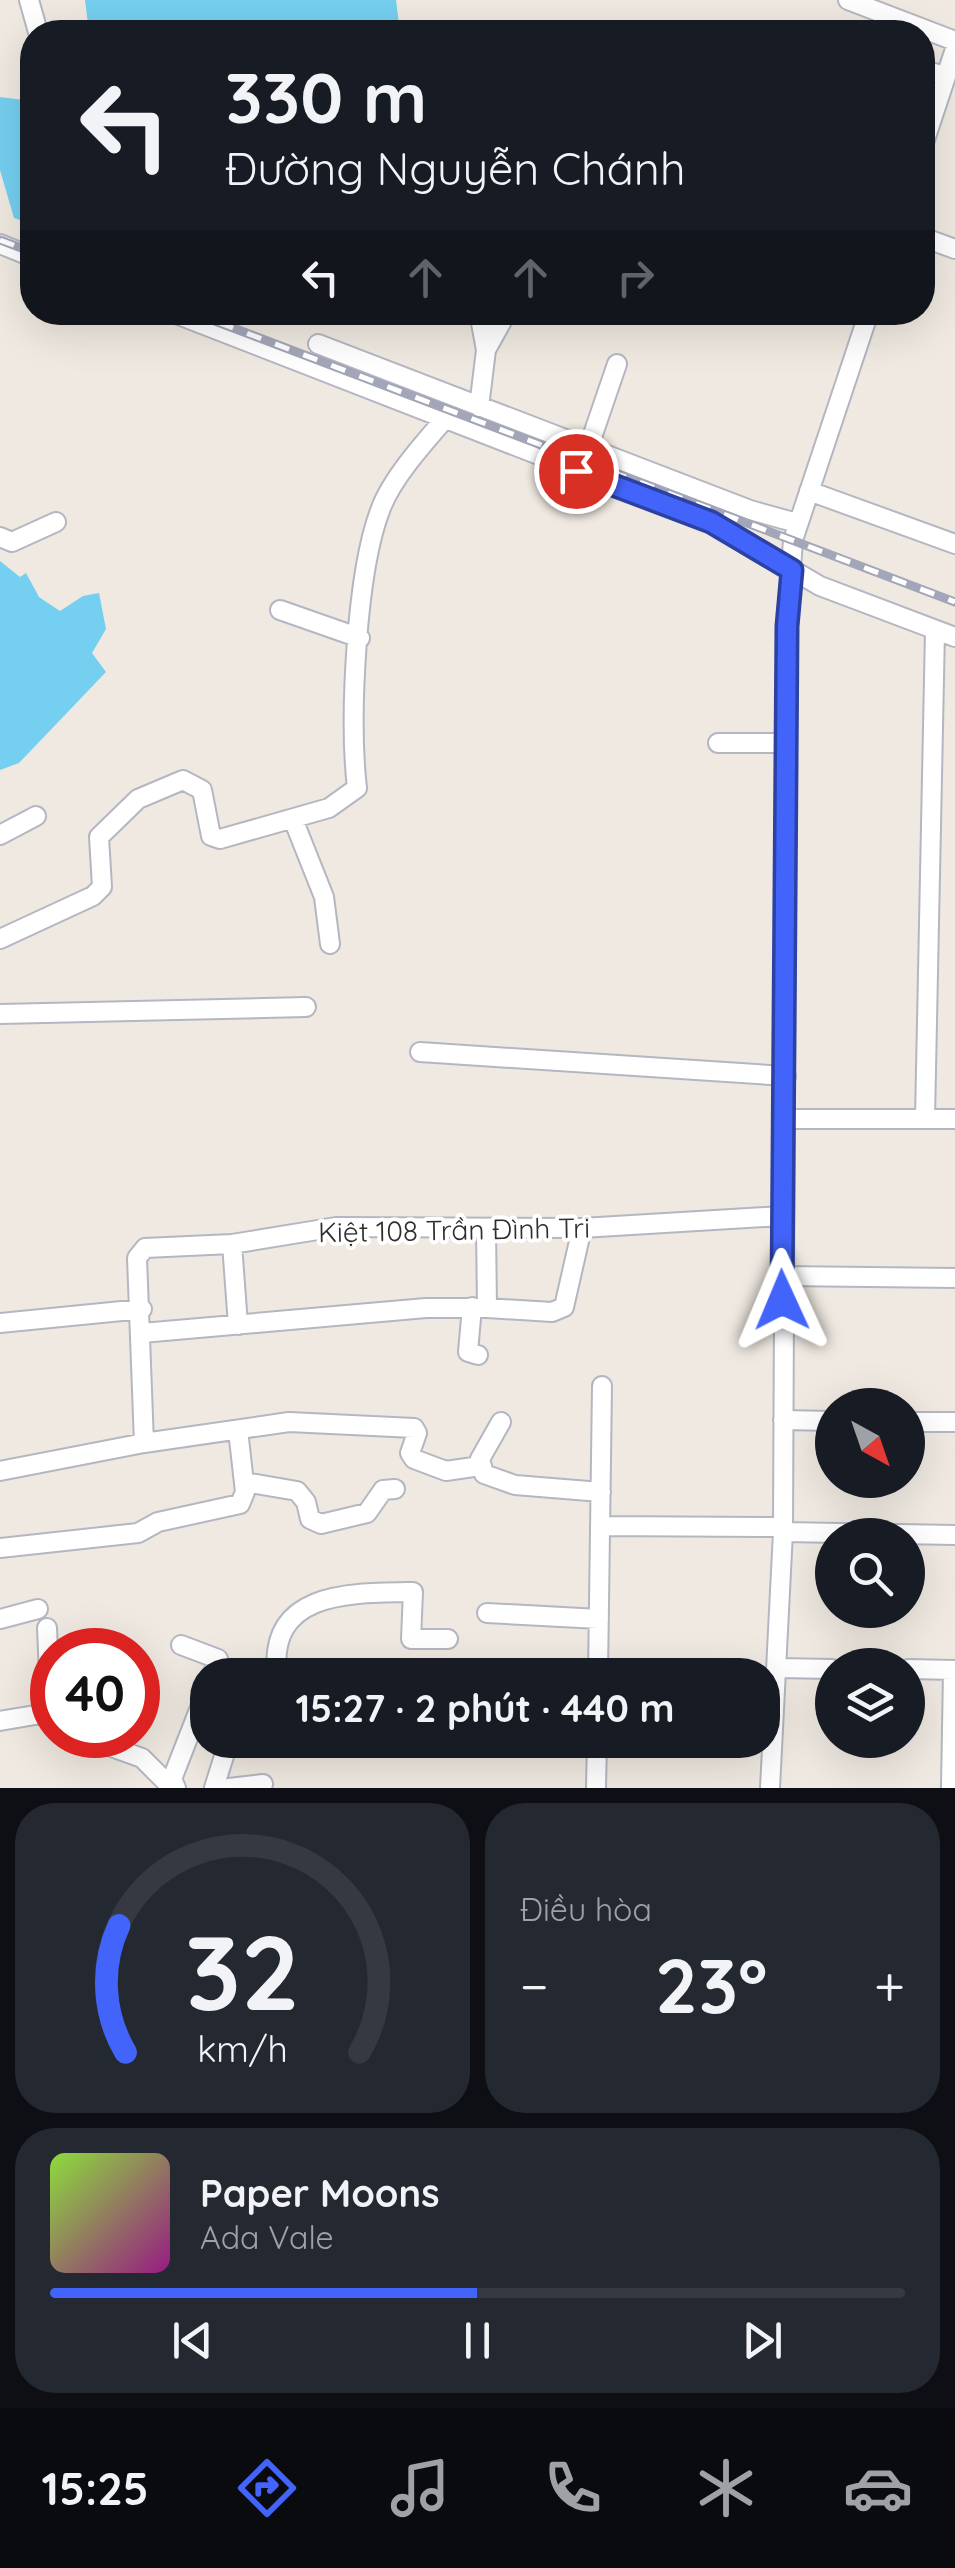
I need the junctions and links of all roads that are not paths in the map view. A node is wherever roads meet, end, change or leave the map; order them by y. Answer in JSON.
{"nodes":[{"id":1,"x":848,"y":0,"type":"edge"},
{"id":2,"x":900,"y":20,"type":"edge"},
{"id":3,"x":955,"y":49,"type":"edge"},
{"id":4,"x":935,"y":73,"type":"edge"},
{"id":5,"x":946,"y":76,"type":"junction"},
{"id":6,"x":935,"y":109,"type":"edge"},
{"id":7,"x":203,"y":325,"type":"edge"},
{"id":8,"x":481,"y":325,"type":"edge"},
{"id":9,"x":500,"y":325,"type":"edge"},
{"id":10,"x":864,"y":325,"type":"edge"},
{"id":11,"x":318,"y":344,"type":"dead end"},
{"id":12,"x":486,"y":350,"type":"junction"},
{"id":13,"x":617,"y":364,"type":"dead end"},
{"id":14,"x":479,"y":406,"type":"junction"},
{"id":15,"x":443,"y":421,"type":"junction"},
{"id":16,"x":589,"y":446,"type":"junction"},
{"id":17,"x":809,"y":491,"type":"junction"},
{"id":18,"x":56,"y":522,"type":"dead end"},
{"id":19,"x":798,"y":524,"type":"junction"},
{"id":20,"x":0,"y":537,"type":"edge"},
{"id":21,"x":955,"y":544,"type":"edge"},
{"id":22,"x":792,"y":570,"type":"junction"},
{"id":23,"x":280,"y":610,"type":"dead end"},
{"id":24,"x":935,"y":630,"type":"junction"},
{"id":25,"x":955,"y":637,"type":"edge"},
{"id":26,"x":360,"y":638,"type":"junction"},
{"id":27,"x":718,"y":742,"type":"dead end"},
{"id":28,"x":788,"y":743,"type":"junction"},
{"id":29,"x":36,"y":816,"type":"dead end"},
{"id":30,"x":292,"y":819,"type":"junction"},
{"id":31,"x":0,"y":835,"type":"edge"},
{"id":32,"x":0,"y":939,"type":"edge"},
{"id":33,"x":330,"y":944,"type":"dead end"},
{"id":34,"x":306,"y":1007,"type":"dead end"},
{"id":35,"x":0,"y":1014,"type":"edge"},
{"id":36,"x":420,"y":1052,"type":"dead end"},
{"id":37,"x":786,"y":1076,"type":"junction"},
{"id":38,"x":786,"y":1119,"type":"junction"},
{"id":39,"x":925,"y":1120,"type":"junction"},
{"id":40,"x":955,"y":1120,"type":"edge"},
{"id":41,"x":782,"y":1216,"type":"junction"},
{"id":42,"x":486,"y":1228,"type":"junction"},
{"id":43,"x":582,"y":1228,"type":"junction"},
{"id":44,"x":232,"y":1244,"type":"junction"},
{"id":45,"x":782,"y":1276,"type":"junction"},
{"id":46,"x":955,"y":1278,"type":"edge"},
{"id":47,"x":480,"y":1308,"type":"junction"},
{"id":48,"x":142,"y":1309,"type":"junction"},
{"id":49,"x":0,"y":1323,"type":"edge"},
{"id":50,"x":238,"y":1325,"type":"junction"},
{"id":51,"x":142,"y":1333,"type":"junction"},
{"id":52,"x":478,"y":1355,"type":"dead end"},
{"id":53,"x":602,"y":1386,"type":"dead end"},
{"id":54,"x":783,"y":1420,"type":"junction"},
{"id":55,"x":815,"y":1420,"type":"edge"},
{"id":56,"x":501,"y":1422,"type":"dead end"},
{"id":57,"x":925,"y":1422,"type":"edge"},
{"id":58,"x":955,"y":1422,"type":"edge"},
{"id":59,"x":238,"y":1430,"type":"junction"},
{"id":60,"x":144,"y":1442,"type":"junction"},
{"id":61,"x":480,"y":1466,"type":"junction"},
{"id":62,"x":0,"y":1471,"type":"edge"},
{"id":63,"x":244,"y":1482,"type":"junction"},
{"id":64,"x":396,"y":1490,"type":"dead end"},
{"id":65,"x":601,"y":1492,"type":"junction"},
{"id":66,"x":600,"y":1526,"type":"junction"},
{"id":67,"x":783,"y":1530,"type":"junction"},
{"id":68,"x":955,"y":1534,"type":"edge"},
{"id":69,"x":0,"y":1548,"type":"edge"},
{"id":70,"x":38,"y":1609,"type":"dead end"},
{"id":71,"x":486,"y":1613,"type":"dead end"},
{"id":72,"x":0,"y":1619,"type":"edge"},
{"id":73,"x":599,"y":1619,"type":"junction"},
{"id":74,"x":448,"y":1639,"type":"dead end"},
{"id":75,"x":181,"y":1645,"type":"dead end"},
{"id":76,"x":215,"y":1658,"type":"edge"},
{"id":77,"x":276,"y":1658,"type":"edge"},
{"id":78,"x":598,"y":1658,"type":"edge"},
{"id":79,"x":779,"y":1658,"type":"edge"},
{"id":80,"x":780,"y":1668,"type":"edge"},
{"id":81,"x":815,"y":1669,"type":"edge"},
{"id":82,"x":925,"y":1669,"type":"edge"},
{"id":83,"x":954,"y":1670,"type":"edge"},
{"id":84,"x":30,"y":1719,"type":"edge"},
{"id":85,"x":0,"y":1721,"type":"edge"},
{"id":86,"x":190,"y":1734,"type":"edge"},
{"id":87,"x":142,"y":1758,"type":"edge"},
{"id":88,"x":223,"y":1758,"type":"edge"},
{"id":89,"x":597,"y":1758,"type":"edge"},
{"id":90,"x":772,"y":1758,"type":"edge"},
{"id":91,"x":263,"y":1784,"type":"dead end"},
{"id":92,"x":174,"y":1788,"type":"edge"},
{"id":93,"x":214,"y":1788,"type":"edge"},
{"id":94,"x":229,"y":1788,"type":"edge"},
{"id":95,"x":596,"y":1788,"type":"edge"},
{"id":96,"x":770,"y":1788,"type":"edge"},
{"id":97,"x":951,"y":1788,"type":"edge"}],
"edges":[{"from":1,"to":2,"type":"street"},
{"from":3,"to":5,"type":"street"},
{"from":4,"to":5,"type":"street"},
{"from":5,"to":6,"type":"street"},
{"from":7,"to":15,"type":"street"},
{"from":8,"to":12,"type":"street"},
{"from":9,"to":12,"type":"street"},
{"from":10,"to":17,"type":"street"},
{"from":11,"to":14,"type":"street"},
{"from":12,"to":14,"type":"street"},
{"from":13,"to":16,"type":"street"},
{"from":14,"to":16,"type":"street"},
{"from":15,"to":22,"type":"street"},
{"from":15,"to":26,"type":"street"},
{"from":16,"to":19,"type":"street"},
{"from":17,"to":19,"type":"street"},
{"from":17,"to":21,"type":"street"},
{"from":18,"to":20,"type":"street"},
{"from":19,"to":22,"type":"street"},
{"from":22,"to":24,"type":"street"},
{"from":22,"to":28,"type":"street"},
{"from":23,"to":26,"type":"street"},
{"from":24,"to":25,"type":"street"},
{"from":24,"to":39,"type":"street"},
{"from":26,"to":30,"type":"street"},
{"from":27,"to":28,"type":"street"},
{"from":28,"to":37,"type":"street"},
{"from":29,"to":31,"type":"street"},
{"from":30,"to":32,"type":"street"},
{"from":30,"to":33,"type":"street"},
{"from":34,"to":35,"type":"street"},
{"from":36,"to":37,"type":"street"},
{"from":37,"to":38,"type":"street"},
{"from":38,"to":39,"type":"street"},
{"from":38,"to":41,"type":"street"},
{"from":39,"to":40,"type":"street"},
{"from":41,"to":43,"type":"street","name":"Kiệt 108 Trần Đình Tri"},
{"from":41,"to":45,"type":"street"},
{"from":42,"to":43,"type":"street","name":"Kiệt 108 Trần Đình Tri"},
{"from":42,"to":44,"type":"street","name":"Kiệt 108 Trần Đình Tri"},
{"from":42,"to":47,"type":"street"},
{"from":43,"to":47,"type":"street"},
{"from":44,"to":48,"type":"street","name":"Kiệt 108 Trần Đình Tri"},
{"from":44,"to":50,"type":"street"},
{"from":45,"to":46,"type":"street"},
{"from":45,"to":54,"type":"street"},
{"from":47,"to":50,"type":"street"},
{"from":47,"to":52,"type":"street"},
{"from":48,"to":49,"type":"street"},
{"from":48,"to":51,"type":"street","name":"Kiệt 108 Trần Đình Tri"},
{"from":50,"to":51,"type":"street"},
{"from":51,"to":60,"type":"street","name":"Kiệt 108 Trần Đình Tri"},
{"from":53,"to":65,"type":"street"},
{"from":54,"to":55,"type":"street"},
{"from":54,"to":67,"type":"street"},
{"from":56,"to":61,"type":"street"},
{"from":57,"to":58,"type":"street"},
{"from":59,"to":60,"type":"street"},
{"from":59,"to":61,"type":"street"},
{"from":59,"to":63,"type":"street"},
{"from":60,"to":62,"type":"street"},
{"from":61,"to":65,"type":"street"},
{"from":63,"to":64,"type":"street"},
{"from":63,"to":69,"type":"street"},
{"from":65,"to":66,"type":"street"},
{"from":66,"to":67,"type":"street"},
{"from":66,"to":73,"type":"street"},
{"from":67,"to":68,"type":"street"},
{"from":67,"to":79,"type":"street"},
{"from":70,"to":72,"type":"street"},
{"from":71,"to":73,"type":"street"},
{"from":73,"to":78,"type":"street"},
{"from":74,"to":77,"type":"street"},
{"from":75,"to":76,"type":"street"},
{"from":80,"to":81,"type":"street"},
{"from":82,"to":83,"type":"street"},
{"from":83,"to":97,"type":"street"},
{"from":84,"to":85,"type":"street"},
{"from":86,"to":92,"type":"street"},
{"from":87,"to":92,"type":"street"},
{"from":88,"to":93,"type":"street"},
{"from":89,"to":95,"type":"street"},
{"from":90,"to":96,"type":"street"},
{"from":91,"to":94,"type":"street"}]}
